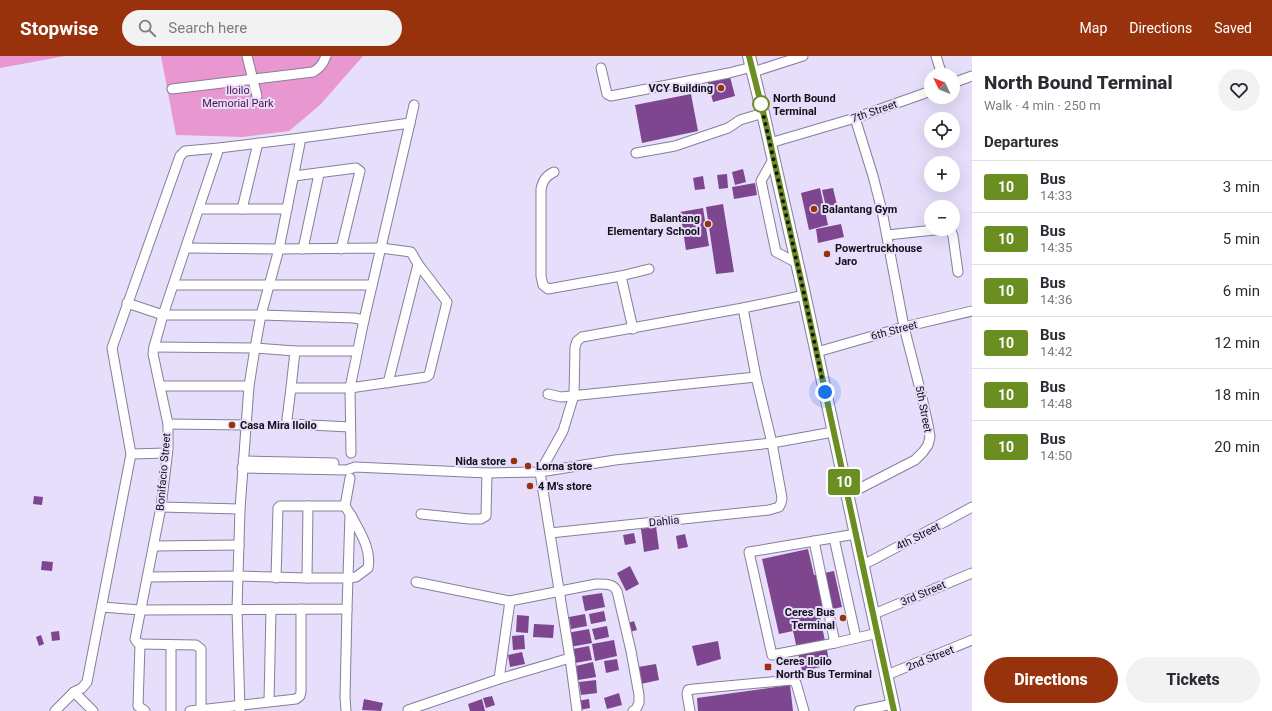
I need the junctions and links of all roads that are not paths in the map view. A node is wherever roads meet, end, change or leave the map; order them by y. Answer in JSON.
{"nodes":[{"id":1,"x":247,"y":56,"type":"edge"},
{"id":2,"x":326,"y":56,"type":"edge"},
{"id":3,"x":804,"y":56,"type":"edge"},
{"id":4,"x":936,"y":56,"type":"edge"},
{"id":5,"x":751,"y":65,"type":"edge"},
{"id":6,"x":601,"y":68,"type":"dead end"},
{"id":7,"x":940,"y":68,"type":"edge"},
{"id":8,"x":972,"y":76,"type":"edge"},
{"id":9,"x":252,"y":78,"type":"junction"},
{"id":10,"x":960,"y":80,"type":"edge"},
{"id":11,"x":172,"y":89,"type":"dead end"},
{"id":12,"x":924,"y":93,"type":"edge"},
{"id":13,"x":257,"y":96,"type":"dead end"},
{"id":14,"x":414,"y":105,"type":"dead end"},
{"id":15,"x":764,"y":113,"type":"junction"},
{"id":16,"x":855,"y":118,"type":"junction"},
{"id":17,"x":410,"y":123,"type":"junction"},
{"id":18,"x":301,"y":138,"type":"junction"},
{"id":19,"x":258,"y":143,"type":"junction"},
{"id":20,"x":770,"y":144,"type":"junction"},
{"id":21,"x":219,"y":148,"type":"junction"},
{"id":22,"x":636,"y":153,"type":"dead end"},
{"id":23,"x":774,"y":158,"type":"junction"},
{"id":24,"x":554,"y":172,"type":"dead end"},
{"id":25,"x":319,"y":174,"type":"junction"},
{"id":26,"x":294,"y":176,"type":"junction"},
{"id":27,"x":287,"y":208,"type":"junction"},
{"id":28,"x":199,"y":209,"type":"junction"},
{"id":29,"x":242,"y":209,"type":"junction"},
{"id":30,"x":924,"y":231,"type":"edge"},
{"id":31,"x":887,"y":235,"type":"junction"},
{"id":32,"x":953,"y":236,"type":"edge"},
{"id":33,"x":186,"y":248,"type":"junction"},
{"id":34,"x":381,"y":248,"type":"junction"},
{"id":35,"x":279,"y":249,"type":"junction"},
{"id":36,"x":303,"y":249,"type":"junction"},
{"id":37,"x":341,"y":249,"type":"junction"},
{"id":38,"x":797,"y":263,"type":"junction"},
{"id":39,"x":418,"y":264,"type":"junction"},
{"id":40,"x":649,"y":269,"type":"dead end"},
{"id":41,"x":958,"y":272,"type":"dead end"},
{"id":42,"x":621,"y":276,"type":"junction"},
{"id":43,"x":270,"y":284,"type":"junction"},
{"id":44,"x":174,"y":285,"type":"junction"},
{"id":45,"x":372,"y":285,"type":"junction"},
{"id":46,"x":805,"y":295,"type":"junction"},
{"id":47,"x":127,"y":304,"type":"junction"},
{"id":48,"x":743,"y":308,"type":"junction"},
{"id":49,"x":972,"y":311,"type":"edge"},
{"id":50,"x":164,"y":314,"type":"junction"},
{"id":51,"x":261,"y":315,"type":"junction"},
{"id":52,"x":364,"y":320,"type":"junction"},
{"id":53,"x":904,"y":327,"type":"junction"},
{"id":54,"x":633,"y":329,"type":"junction"},
{"id":55,"x":154,"y":347,"type":"junction"},
{"id":56,"x":255,"y":348,"type":"junction"},
{"id":57,"x":295,"y":351,"type":"junction"},
{"id":58,"x":357,"y":351,"type":"junction"},
{"id":59,"x":817,"y":352,"type":"junction"},
{"id":60,"x":756,"y":377,"type":"junction"},
{"id":61,"x":388,"y":383,"type":"junction"},
{"id":62,"x":160,"y":386,"type":"junction"},
{"id":63,"x":249,"y":386,"type":"junction"},
{"id":64,"x":291,"y":388,"type":"junction"},
{"id":65,"x":350,"y":388,"type":"junction"},
{"id":66,"x":548,"y":394,"type":"dead end"},
{"id":67,"x":574,"y":395,"type":"junction"},
{"id":68,"x":168,"y":424,"type":"junction"},
{"id":69,"x":246,"y":425,"type":"junction"},
{"id":70,"x":350,"y":427,"type":"junction"},
{"id":71,"x":833,"y":432,"type":"junction"},
{"id":72,"x":772,"y":443,"type":"junction"},
{"id":73,"x":167,"y":453,"type":"junction"},
{"id":74,"x":351,"y":453,"type":"dead end"},
{"id":75,"x":131,"y":454,"type":"junction"},
{"id":76,"x":242,"y":465,"type":"junction"},
{"id":77,"x":540,"y":472,"type":"junction"},
{"id":78,"x":487,"y":474,"type":"junction"},
{"id":79,"x":350,"y":478,"type":"dead end"},
{"id":80,"x":847,"y":495,"type":"junction"},
{"id":81,"x":308,"y":506,"type":"junction"},
{"id":82,"x":161,"y":507,"type":"junction"},
{"id":83,"x":972,"y":507,"type":"edge"},
{"id":84,"x":240,"y":509,"type":"junction"},
{"id":85,"x":348,"y":510,"type":"junction"},
{"id":86,"x":421,"y":514,"type":"dead end"},
{"id":87,"x":550,"y":533,"type":"junction"},
{"id":88,"x":856,"y":534,"type":"junction"},
{"id":89,"x":834,"y":538,"type":"junction"},
{"id":90,"x":814,"y":541,"type":"junction"},
{"id":91,"x":239,"y":545,"type":"junction"},
{"id":92,"x":154,"y":546,"type":"junction"},
{"id":93,"x":863,"y":565,"type":"junction"},
{"id":94,"x":972,"y":573,"type":"edge"},
{"id":95,"x":239,"y":576,"type":"junction"},
{"id":96,"x":148,"y":577,"type":"junction"},
{"id":97,"x":276,"y":578,"type":"junction"},
{"id":98,"x":306,"y":578,"type":"junction"},
{"id":99,"x":348,"y":578,"type":"junction"},
{"id":100,"x":416,"y":582,"type":"dead end"},
{"id":101,"x":559,"y":591,"type":"junction"},
{"id":102,"x":510,"y":601,"type":"junction"},
{"id":103,"x":102,"y":607,"type":"junction"},
{"id":104,"x":238,"y":609,"type":"junction"},
{"id":105,"x":302,"y":609,"type":"junction"},
{"id":106,"x":347,"y":609,"type":"junction"},
{"id":107,"x":140,"y":610,"type":"junction"},
{"id":108,"x":271,"y":610,"type":"junction"},
{"id":109,"x":874,"y":614,"type":"junction"},
{"id":110,"x":878,"y":633,"type":"junction"},
{"id":111,"x":856,"y":638,"type":"junction"},
{"id":112,"x":972,"y":640,"type":"edge"},
{"id":113,"x":835,"y":643,"type":"junction"},
{"id":114,"x":140,"y":644,"type":"junction"},
{"id":115,"x":171,"y":645,"type":"junction"},
{"id":116,"x":570,"y":658,"type":"junction"},
{"id":117,"x":887,"y":675,"type":"junction"},
{"id":118,"x":499,"y":679,"type":"junction"},
{"id":119,"x":74,"y":692,"type":"junction"},
{"id":120,"x":269,"y":701,"type":"junction"},
{"id":121,"x":894,"y":707,"type":"edge"},
{"id":122,"x":142,"y":708,"type":"edge"},
{"id":123,"x":240,"y":708,"type":"edge"},
{"id":124,"x":201,"y":710,"type":"junction"},
{"id":125,"x":55,"y":711,"type":"edge"},
{"id":126,"x":92,"y":711,"type":"edge"},
{"id":127,"x":171,"y":711,"type":"edge"},
{"id":128,"x":190,"y":711,"type":"edge"},
{"id":129,"x":346,"y":711,"type":"edge"},
{"id":130,"x":408,"y":711,"type":"edge"},
{"id":131,"x":577,"y":711,"type":"edge"},
{"id":132,"x":633,"y":711,"type":"edge"},
{"id":133,"x":690,"y":711,"type":"edge"},
{"id":134,"x":804,"y":711,"type":"edge"},
{"id":135,"x":858,"y":711,"type":"edge"}],
"edges":[{"from":1,"to":9,"type":"street"},
{"from":2,"to":9,"type":"street"},
{"from":3,"to":5,"type":"street"},
{"from":4,"to":7,"type":"street"},
{"from":5,"to":6,"type":"street"},
{"from":5,"to":15,"type":"main road"},
{"from":8,"to":10,"type":"street"},
{"from":9,"to":11,"type":"street"},
{"from":9,"to":13,"type":"street"},
{"from":12,"to":16,"type":"street","name":"7th Street"},
{"from":14,"to":17,"type":"street"},
{"from":15,"to":20,"type":"main road"},
{"from":15,"to":22,"type":"street"},
{"from":16,"to":20,"type":"street","name":"7th Street"},
{"from":16,"to":31,"type":"street","name":"5th Street"},
{"from":17,"to":18,"type":"street"},
{"from":17,"to":34,"type":"street"},
{"from":18,"to":19,"type":"street"},
{"from":18,"to":26,"type":"street"},
{"from":19,"to":21,"type":"street"},
{"from":19,"to":29,"type":"street"},
{"from":20,"to":23,"type":"main road"},
{"from":21,"to":28,"type":"street","name":"Bonifacio Street"},
{"from":21,"to":47,"type":"street"},
{"from":23,"to":38,"type":"main road"},
{"from":23,"to":38,"type":"street"},
{"from":24,"to":42,"type":"street"},
{"from":25,"to":26,"type":"street"},
{"from":25,"to":36,"type":"street"},
{"from":25,"to":37,"type":"street"},
{"from":26,"to":27,"type":"street"},
{"from":27,"to":29,"type":"street"},
{"from":27,"to":35,"type":"street"},
{"from":28,"to":29,"type":"street"},
{"from":28,"to":33,"type":"street","name":"Bonifacio Street"},
{"from":30,"to":31,"type":"street"},
{"from":31,"to":53,"type":"street","name":"5th Street"},
{"from":32,"to":41,"type":"street"},
{"from":33,"to":35,"type":"street"},
{"from":33,"to":44,"type":"street","name":"Bonifacio Street"},
{"from":34,"to":37,"type":"street"},
{"from":34,"to":39,"type":"street"},
{"from":34,"to":45,"type":"street"},
{"from":35,"to":36,"type":"street"},
{"from":35,"to":43,"type":"street"},
{"from":36,"to":37,"type":"street"},
{"from":38,"to":46,"type":"main road"},
{"from":39,"to":61,"type":"street"},
{"from":39,"to":61,"type":"street"},
{"from":40,"to":42,"type":"street"},
{"from":42,"to":54,"type":"street"},
{"from":43,"to":44,"type":"street"},
{"from":43,"to":45,"type":"street"},
{"from":43,"to":51,"type":"street"},
{"from":44,"to":50,"type":"street","name":"Bonifacio Street"},
{"from":45,"to":52,"type":"street"},
{"from":46,"to":48,"type":"street"},
{"from":46,"to":59,"type":"main road"},
{"from":47,"to":50,"type":"street"},
{"from":47,"to":75,"type":"street"},
{"from":48,"to":54,"type":"street"},
{"from":48,"to":60,"type":"street"},
{"from":49,"to":53,"type":"street","name":"6th Street"},
{"from":50,"to":51,"type":"street"},
{"from":50,"to":55,"type":"street","name":"Bonifacio Street"},
{"from":51,"to":52,"type":"street"},
{"from":51,"to":56,"type":"street"},
{"from":52,"to":58,"type":"street"},
{"from":53,"to":59,"type":"street","name":"6th Street"},
{"from":53,"to":80,"type":"street","name":"5th Street"},
{"from":54,"to":67,"type":"street"},
{"from":55,"to":56,"type":"street"},
{"from":55,"to":62,"type":"street","name":"Bonifacio Street"},
{"from":56,"to":57,"type":"street"},
{"from":56,"to":63,"type":"street"},
{"from":57,"to":58,"type":"street"},
{"from":57,"to":64,"type":"street"},
{"from":58,"to":65,"type":"street"},
{"from":59,"to":71,"type":"main road"},
{"from":60,"to":67,"type":"street"},
{"from":60,"to":72,"type":"street"},
{"from":61,"to":65,"type":"street"},
{"from":62,"to":63,"type":"street"},
{"from":62,"to":68,"type":"street","name":"Bonifacio Street"},
{"from":63,"to":69,"type":"street"},
{"from":64,"to":65,"type":"street"},
{"from":64,"to":70,"type":"street"},
{"from":65,"to":70,"type":"street"},
{"from":66,"to":67,"type":"street"},
{"from":67,"to":77,"type":"street"},
{"from":68,"to":69,"type":"street"},
{"from":68,"to":73,"type":"street","name":"Bonifacio Street"},
{"from":69,"to":76,"type":"street"},
{"from":70,"to":74,"type":"street"},
{"from":71,"to":72,"type":"street"},
{"from":71,"to":80,"type":"main road"},
{"from":72,"to":77,"type":"street"},
{"from":72,"to":87,"type":"street","name":"Dahlia"},
{"from":73,"to":75,"type":"street"},
{"from":73,"to":82,"type":"street","name":"Bonifacio Street"},
{"from":75,"to":103,"type":"street"},
{"from":76,"to":78,"type":"street"},
{"from":76,"to":84,"type":"street"},
{"from":77,"to":78,"type":"street"},
{"from":77,"to":87,"type":"street"},
{"from":78,"to":86,"type":"street"},
{"from":79,"to":85,"type":"street"},
{"from":80,"to":88,"type":"main road"},
{"from":81,"to":85,"type":"street"},
{"from":81,"to":97,"type":"street"},
{"from":81,"to":98,"type":"street"},
{"from":82,"to":84,"type":"street"},
{"from":82,"to":92,"type":"street","name":"Bonifacio Street"},
{"from":83,"to":93,"type":"street","name":"4th Street"},
{"from":84,"to":91,"type":"street"},
{"from":85,"to":99,"type":"street"},
{"from":85,"to":99,"type":"street"},
{"from":87,"to":101,"type":"street"},
{"from":88,"to":89,"type":"street"},
{"from":88,"to":93,"type":"main road"},
{"from":89,"to":90,"type":"street"},
{"from":89,"to":111,"type":"street"},
{"from":90,"to":113,"type":"street"},
{"from":90,"to":113,"type":"street"},
{"from":91,"to":92,"type":"street"},
{"from":91,"to":95,"type":"street"},
{"from":92,"to":96,"type":"street","name":"Bonifacio Street"},
{"from":93,"to":109,"type":"main road"},
{"from":94,"to":109,"type":"street","name":"3rd Street"},
{"from":95,"to":96,"type":"street"},
{"from":95,"to":97,"type":"street"},
{"from":95,"to":104,"type":"street"},
{"from":96,"to":107,"type":"street","name":"Bonifacio Street"},
{"from":97,"to":98,"type":"street"},
{"from":98,"to":99,"type":"street"},
{"from":99,"to":106,"type":"street"},
{"from":100,"to":102,"type":"street"},
{"from":101,"to":102,"type":"street"},
{"from":101,"to":116,"type":"street"},
{"from":101,"to":132,"type":"street"},
{"from":102,"to":118,"type":"street"},
{"from":103,"to":107,"type":"street"},
{"from":103,"to":119,"type":"street"},
{"from":104,"to":107,"type":"street"},
{"from":104,"to":108,"type":"street"},
{"from":104,"to":123,"type":"street"},
{"from":105,"to":106,"type":"street"},
{"from":105,"to":108,"type":"street"},
{"from":105,"to":120,"type":"street"},
{"from":106,"to":129,"type":"street"},
{"from":107,"to":114,"type":"street","name":"Bonifacio Street"},
{"from":108,"to":120,"type":"street"},
{"from":109,"to":110,"type":"main road"},
{"from":110,"to":111,"type":"street"},
{"from":110,"to":117,"type":"main road"},
{"from":111,"to":113,"type":"street"},
{"from":112,"to":117,"type":"street","name":"2nd Street"},
{"from":114,"to":115,"type":"street"},
{"from":114,"to":122,"type":"street","name":"Bonifacio Street"},
{"from":115,"to":124,"type":"street"},
{"from":115,"to":127,"type":"street"},
{"from":116,"to":118,"type":"street"},
{"from":116,"to":131,"type":"street"},
{"from":117,"to":121,"type":"main road"},
{"from":118,"to":130,"type":"street"},
{"from":119,"to":125,"type":"street"},
{"from":119,"to":126,"type":"street"},
{"from":120,"to":123,"type":"street"},
{"from":121,"to":135,"type":"street"},
{"from":123,"to":124,"type":"street"},
{"from":124,"to":128,"type":"street"},
{"from":133,"to":134,"type":"street"}]}
